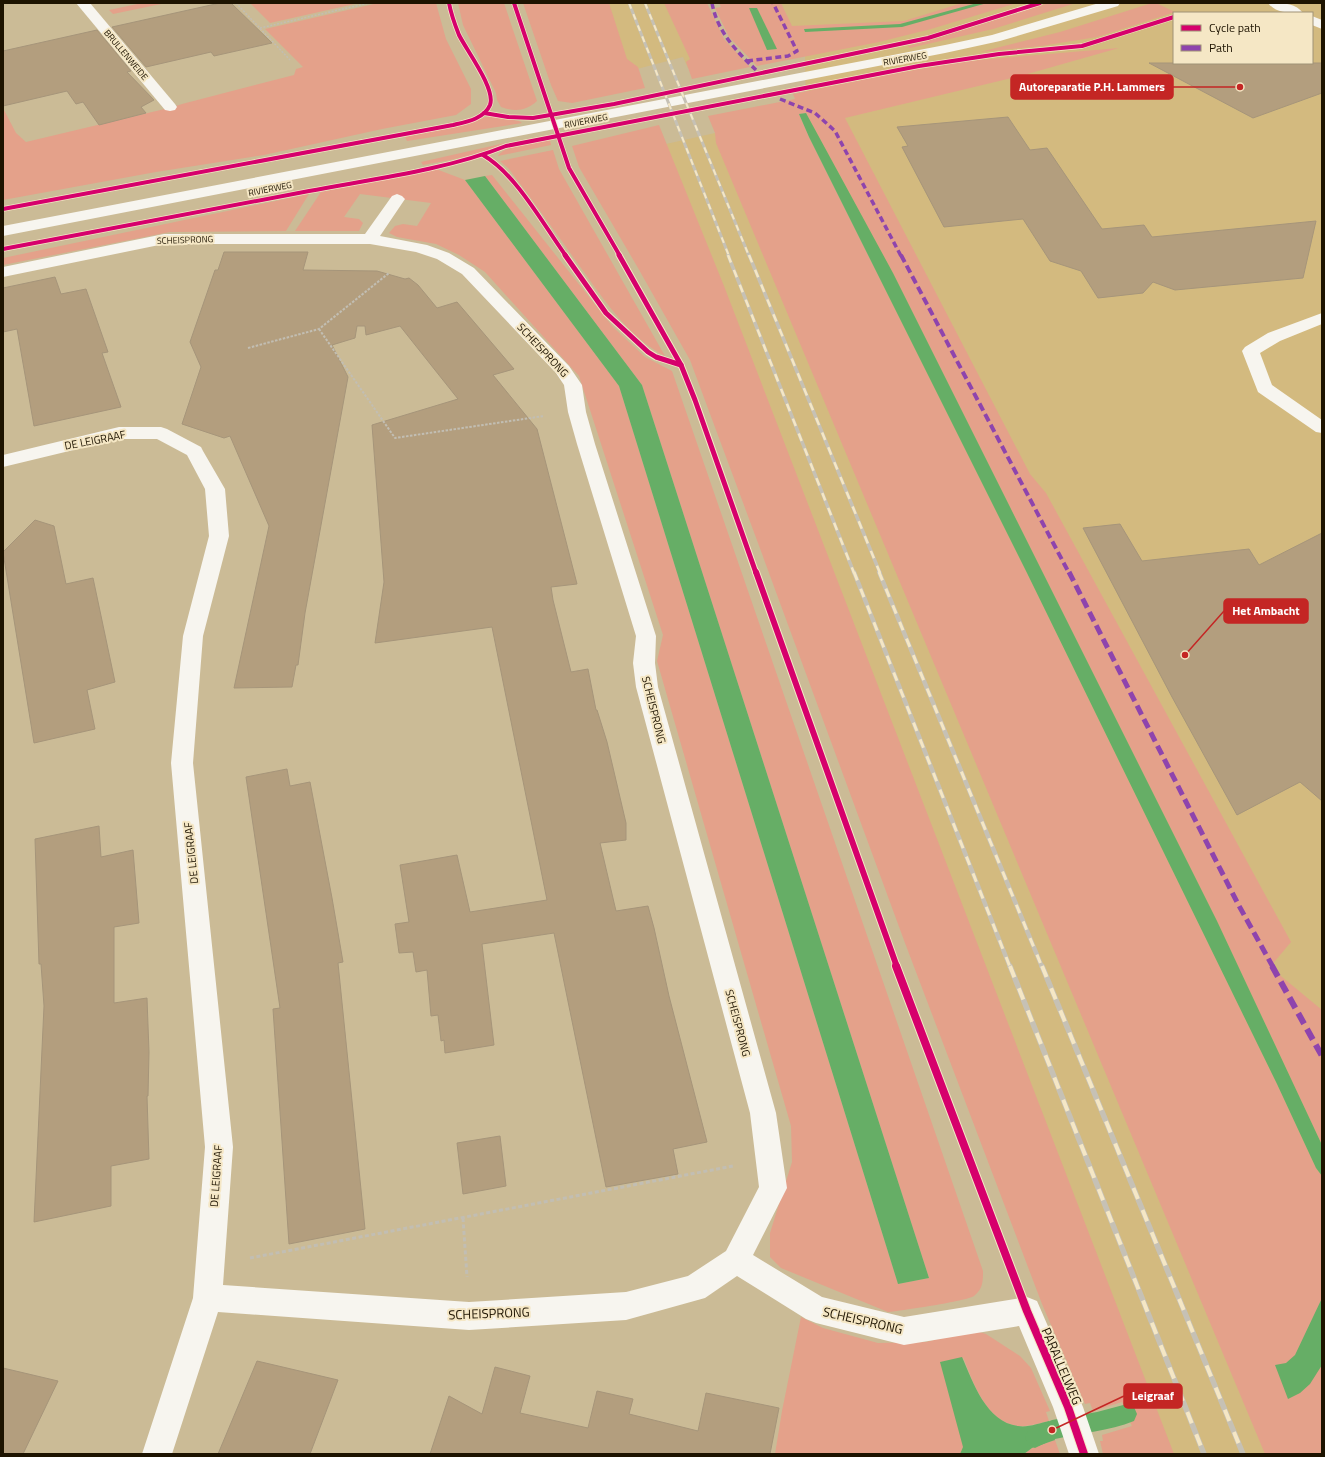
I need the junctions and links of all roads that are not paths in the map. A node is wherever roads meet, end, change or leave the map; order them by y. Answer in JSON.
{"nodes":[{"id":1,"x":83,"y":3,"type":"edge"},
{"id":2,"x":1113,"y":3,"type":"edge"},
{"id":3,"x":1275,"y":3,"type":"edge"},
{"id":4,"x":1294,"y":12,"type":"edge"},
{"id":5,"x":1313,"y":20,"type":"edge"},
{"id":6,"x":1322,"y":25,"type":"edge"},
{"id":7,"x":170,"y":107,"type":"dead end"},
{"id":8,"x":397,"y":199,"type":"dead end"},
{"id":9,"x":3,"y":231,"type":"edge"},
{"id":10,"x":370,"y":239,"type":"junction"},
{"id":11,"x":3,"y":272,"type":"edge"},
{"id":12,"x":1322,"y":318,"type":"edge"},
{"id":13,"x":1322,"y":428,"type":"edge"},
{"id":14,"x":3,"y":461,"type":"edge"},
{"id":15,"x":736,"y":1260,"type":"junction"},
{"id":16,"x":208,"y":1298,"type":"junction"},
{"id":17,"x":1027,"y":1311,"type":"joint"},
{"id":18,"x":1083,"y":1449,"type":"edge"},
{"id":19,"x":157,"y":1454,"type":"edge"}],
"edges":[{"from":1,"to":7,"type":"street","name":"BRULLENWEIDE"},
{"from":2,"to":9,"type":"street","name":"RIVIERWEG"},
{"from":3,"to":4,"type":"street"},
{"from":5,"to":6,"type":"street"},
{"from":8,"to":10,"type":"street"},
{"from":10,"to":11,"type":"street","name":"SCHEISPRONG"},
{"from":10,"to":15,"type":"street","name":"SCHEISPRONG"},
{"from":12,"to":13,"type":"street"},
{"from":14,"to":16,"type":"street","name":"DE LEIGRAAF"},
{"from":15,"to":16,"type":"street","name":"SCHEISPRONG"},
{"from":15,"to":17,"type":"street","name":"SCHEISPRONG"},
{"from":16,"to":19,"type":"street","name":"DE LEIGRAAF"},
{"from":17,"to":18,"type":"street","name":"PARALLELWEG"}]}
